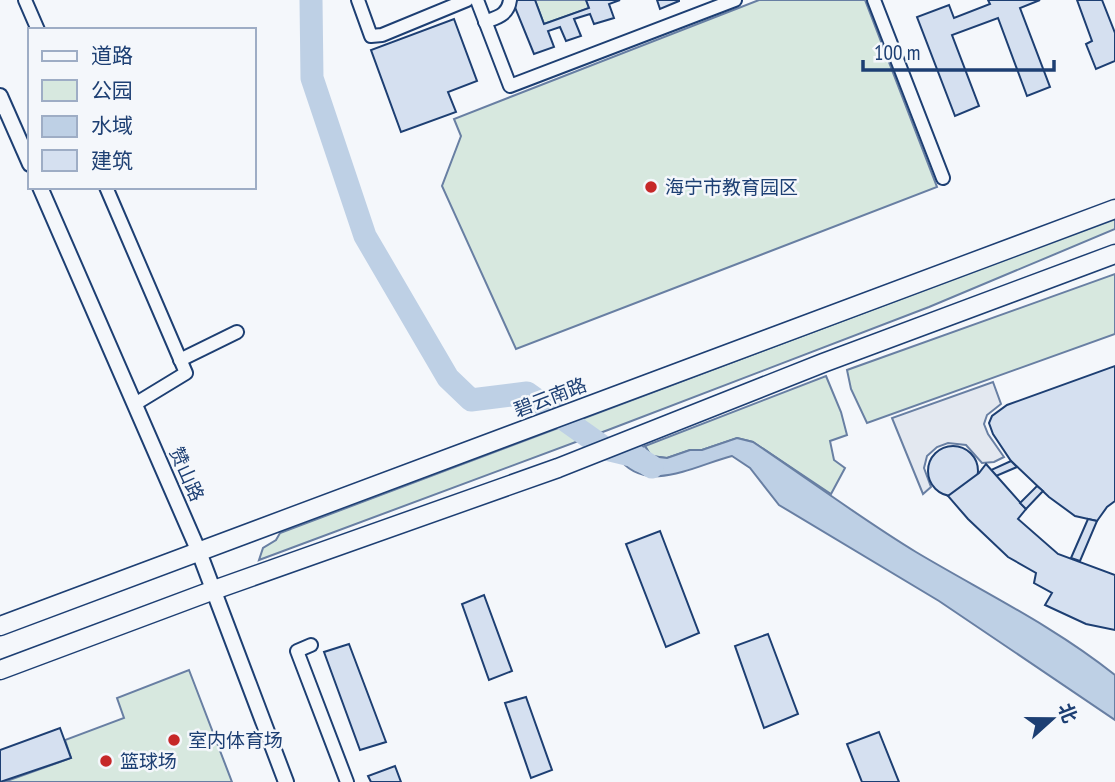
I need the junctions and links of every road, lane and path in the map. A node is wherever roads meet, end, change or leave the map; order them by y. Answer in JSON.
{"nodes":[{"id":1,"x":25,"y":0,"type":"edge"},
{"id":2,"x":358,"y":0,"type":"edge"},
{"id":3,"x":467,"y":0,"type":"edge"},
{"id":4,"x":477,"y":0,"type":"edge"},
{"id":5,"x":510,"y":0,"type":"edge"},
{"id":6,"x":735,"y":0,"type":"edge"},
{"id":7,"x":874,"y":0,"type":"edge"},
{"id":8,"x":485,"y":22,"type":"junction"},
{"id":9,"x":37,"y":28,"type":"edge"},
{"id":10,"x":0,"y":96,"type":"edge"},
{"id":11,"x":28,"y":159,"type":"edge"},
{"id":12,"x":943,"y":178,"type":"dead end"},
{"id":13,"x":41,"y":189,"type":"edge"},
{"id":14,"x":107,"y":189,"type":"edge"},
{"id":15,"x":1115,"y":209,"type":"edge"},
{"id":16,"x":1115,"y":254,"type":"edge"},
{"id":17,"x":237,"y":332,"type":"dead end"},
{"id":18,"x":180,"y":360,"type":"junction"},
{"id":19,"x":135,"y":404,"type":"junction"},
{"id":20,"x":200,"y":552,"type":"junction"},
{"id":21,"x":214,"y":590,"type":"junction"},
{"id":22,"x":0,"y":626,"type":"edge"},
{"id":23,"x":310,"y":645,"type":"dead end"},
{"id":24,"x":0,"y":670,"type":"edge"},
{"id":25,"x":286,"y":782,"type":"edge"},
{"id":26,"x":347,"y":782,"type":"edge"}],
"edges":[{"from":1,"to":9,"type":"street"},
{"from":2,"to":3,"type":"street"},
{"from":4,"to":8,"type":"street"},
{"from":5,"to":8,"type":"street"},
{"from":6,"to":8,"type":"street"},
{"from":7,"to":12,"type":"street"},
{"from":10,"to":11,"type":"street"},
{"from":13,"to":19,"type":"street","name":"赞山路"},
{"from":14,"to":18,"type":"street"},
{"from":15,"to":20,"type":"main road","name":"碧云南路"},
{"from":16,"to":21,"type":"main road"},
{"from":17,"to":18,"type":"street"},
{"from":18,"to":19,"type":"street"},
{"from":19,"to":20,"type":"street","name":"赞山路"},
{"from":20,"to":21,"type":"street","name":"赞山路"},
{"from":20,"to":22,"type":"main road","name":"碧云南路"},
{"from":21,"to":24,"type":"main road"},
{"from":21,"to":25,"type":"street","name":"赞山路"},
{"from":23,"to":26,"type":"street"}]}
